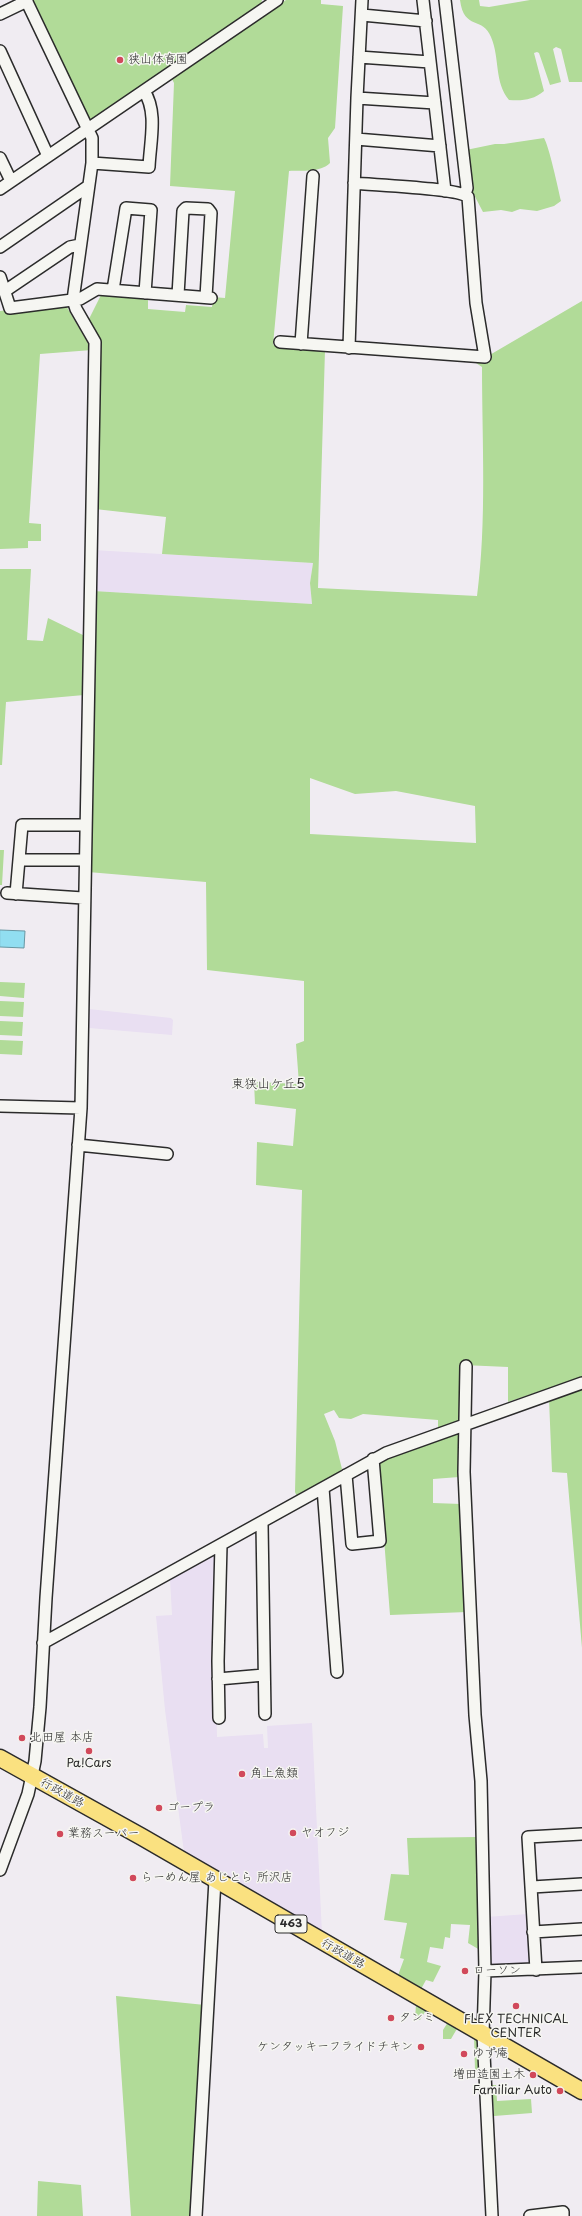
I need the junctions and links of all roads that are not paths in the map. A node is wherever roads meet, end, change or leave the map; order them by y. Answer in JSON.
{"nodes":[{"id":1,"x":27,"y":0,"type":"edge"},
{"id":2,"x":362,"y":0,"type":"edge"},
{"id":3,"x":423,"y":0,"type":"edge"},
{"id":4,"x":445,"y":0,"type":"edge"},
{"id":5,"x":270,"y":2,"type":"edge"},
{"id":6,"x":0,"y":14,"type":"edge"},
{"id":7,"x":362,"y":15,"type":"junction"},
{"id":8,"x":426,"y":21,"type":"junction"},
{"id":9,"x":0,"y":51,"type":"edge"},
{"id":10,"x":359,"y":57,"type":"junction"},
{"id":11,"x":430,"y":62,"type":"junction"},
{"id":12,"x":144,"y":90,"type":"junction"},
{"id":13,"x":357,"y":98,"type":"junction"},
{"id":14,"x":435,"y":103,"type":"junction"},
{"id":15,"x":89,"y":129,"type":"junction"},
{"id":16,"x":356,"y":139,"type":"junction"},
{"id":17,"x":440,"y":146,"type":"junction"},
{"id":18,"x":48,"y":156,"type":"junction"},
{"id":19,"x":0,"y":158,"type":"edge"},
{"id":20,"x":92,"y":163,"type":"junction"},
{"id":21,"x":313,"y":176,"type":"dead end"},
{"id":22,"x":11,"y":181,"type":"junction"},
{"id":23,"x":354,"y":183,"type":"junction"},
{"id":24,"x":87,"y":187,"type":"junction"},
{"id":25,"x":0,"y":189,"type":"edge"},
{"id":26,"x":445,"y":191,"type":"junction"},
{"id":27,"x":465,"y":194,"type":"junction"},
{"id":28,"x":80,"y":245,"type":"junction"},
{"id":29,"x":0,"y":247,"type":"edge"},
{"id":30,"x":0,"y":277,"type":"edge"},
{"id":31,"x":113,"y":290,"type":"junction"},
{"id":32,"x":4,"y":291,"type":"junction"},
{"id":33,"x":145,"y":293,"type":"junction"},
{"id":34,"x":178,"y":295,"type":"junction"},
{"id":35,"x":73,"y":300,"type":"junction"},
{"id":36,"x":280,"y":342,"type":"dead end"},
{"id":37,"x":301,"y":344,"type":"junction"},
{"id":38,"x":349,"y":348,"type":"junction"},
{"id":39,"x":85,"y":825,"type":"junction"},
{"id":40,"x":19,"y":860,"type":"junction"},
{"id":41,"x":84,"y":860,"type":"junction"},
{"id":42,"x":84,"y":898,"type":"junction"},
{"id":43,"x":0,"y":1106,"type":"edge"},
{"id":44,"x":81,"y":1108,"type":"junction"},
{"id":45,"x":78,"y":1146,"type":"junction"},
{"id":46,"x":166,"y":1154,"type":"dead end"},
{"id":47,"x":466,"y":1366,"type":"dead end"},
{"id":48,"x":582,"y":1383,"type":"edge"},
{"id":49,"x":464,"y":1424,"type":"junction"},
{"id":50,"x":373,"y":1460,"type":"junction"},
{"id":51,"x":346,"y":1475,"type":"junction"},
{"id":52,"x":323,"y":1488,"type":"junction"},
{"id":53,"x":262,"y":1524,"type":"junction"},
{"id":54,"x":222,"y":1545,"type":"junction"},
{"id":55,"x":43,"y":1643,"type":"junction"},
{"id":56,"x":337,"y":1672,"type":"dead end"},
{"id":57,"x":264,"y":1675,"type":"junction"},
{"id":58,"x":218,"y":1679,"type":"junction"},
{"id":59,"x":265,"y":1714,"type":"dead end"},
{"id":60,"x":219,"y":1718,"type":"dead end"},
{"id":61,"x":0,"y":1758,"type":"edge"},
{"id":62,"x":32,"y":1776,"type":"junction"},
{"id":63,"x":582,"y":1834,"type":"edge"},
{"id":64,"x":0,"y":1870,"type":"edge"},
{"id":65,"x":215,"y":1880,"type":"junction"},
{"id":66,"x":582,"y":1884,"type":"edge"},
{"id":67,"x":532,"y":1887,"type":"junction"},
{"id":68,"x":582,"y":1929,"type":"edge"},
{"id":69,"x":534,"y":1932,"type":"junction"},
{"id":70,"x":582,"y":1967,"type":"edge"},
{"id":71,"x":536,"y":1970,"type":"junction"},
{"id":72,"x":485,"y":1972,"type":"junction"},
{"id":73,"x":484,"y":2034,"type":"junction"},
{"id":74,"x":582,"y":2091,"type":"edge"},
{"id":75,"x":196,"y":2216,"type":"edge"},
{"id":76,"x":492,"y":2216,"type":"edge"},
{"id":77,"x":530,"y":2216,"type":"edge"},
{"id":78,"x":563,"y":2216,"type":"edge"}],
"edges":[{"from":1,"to":6,"type":"street"},
{"from":1,"to":15,"type":"street"},
{"from":2,"to":7,"type":"street"},
{"from":3,"to":8,"type":"street"},
{"from":4,"to":27,"type":"street"},
{"from":5,"to":12,"type":"street"},
{"from":7,"to":8,"type":"street"},
{"from":7,"to":10,"type":"street"},
{"from":8,"to":11,"type":"street"},
{"from":9,"to":18,"type":"street"},
{"from":10,"to":11,"type":"street"},
{"from":10,"to":13,"type":"street"},
{"from":11,"to":14,"type":"street"},
{"from":12,"to":15,"type":"street"},
{"from":12,"to":20,"type":"street"},
{"from":13,"to":14,"type":"street"},
{"from":13,"to":16,"type":"street"},
{"from":14,"to":17,"type":"street"},
{"from":15,"to":18,"type":"street"},
{"from":15,"to":20,"type":"street"},
{"from":16,"to":17,"type":"street"},
{"from":16,"to":23,"type":"street"},
{"from":17,"to":26,"type":"street"},
{"from":18,"to":22,"type":"street"},
{"from":19,"to":22,"type":"street"},
{"from":20,"to":24,"type":"street"},
{"from":21,"to":37,"type":"street"},
{"from":22,"to":25,"type":"street"},
{"from":23,"to":26,"type":"street"},
{"from":23,"to":38,"type":"street"},
{"from":24,"to":28,"type":"street"},
{"from":24,"to":29,"type":"street"},
{"from":26,"to":27,"type":"street"},
{"from":27,"to":38,"type":"street"},
{"from":28,"to":32,"type":"street"},
{"from":28,"to":35,"type":"street"},
{"from":30,"to":32,"type":"street"},
{"from":31,"to":33,"type":"street"},
{"from":31,"to":33,"type":"street"},
{"from":31,"to":35,"type":"street"},
{"from":32,"to":35,"type":"street"},
{"from":33,"to":34,"type":"street"},
{"from":34,"to":34,"type":"street"},
{"from":35,"to":39,"type":"street"},
{"from":36,"to":37,"type":"street"},
{"from":37,"to":38,"type":"street"},
{"from":39,"to":40,"type":"street"},
{"from":39,"to":41,"type":"street"},
{"from":40,"to":41,"type":"street"},
{"from":40,"to":42,"type":"street"},
{"from":41,"to":42,"type":"street"},
{"from":42,"to":44,"type":"street"},
{"from":43,"to":44,"type":"street"},
{"from":44,"to":45,"type":"street"},
{"from":45,"to":46,"type":"street"},
{"from":45,"to":55,"type":"street"},
{"from":47,"to":49,"type":"street"},
{"from":48,"to":49,"type":"street"},
{"from":49,"to":50,"type":"street"},
{"from":49,"to":72,"type":"street"},
{"from":50,"to":51,"type":"street"},
{"from":50,"to":51,"type":"street"},
{"from":51,"to":52,"type":"street"},
{"from":52,"to":53,"type":"street"},
{"from":52,"to":56,"type":"street"},
{"from":53,"to":54,"type":"street"},
{"from":53,"to":57,"type":"street"},
{"from":54,"to":55,"type":"street"},
{"from":54,"to":58,"type":"street"},
{"from":55,"to":62,"type":"street"},
{"from":57,"to":58,"type":"street"},
{"from":57,"to":59,"type":"street"},
{"from":58,"to":60,"type":"street"},
{"from":61,"to":62,"type":"highway","name":"行政道路","number":"463"},
{"from":62,"to":64,"type":"street"},
{"from":62,"to":65,"type":"highway","name":"行政道路","number":"463"},
{"from":63,"to":67,"type":"street"},
{"from":65,"to":73,"type":"highway","name":"行政道路","number":"463"},
{"from":65,"to":75,"type":"street"},
{"from":66,"to":67,"type":"street"},
{"from":67,"to":69,"type":"street"},
{"from":68,"to":69,"type":"street"},
{"from":69,"to":71,"type":"street"},
{"from":70,"to":71,"type":"street"},
{"from":71,"to":72,"type":"street"},
{"from":72,"to":73,"type":"street"},
{"from":73,"to":74,"type":"highway","name":"行政道路","number":"463"},
{"from":73,"to":76,"type":"street"},
{"from":77,"to":78,"type":"street"}]}
